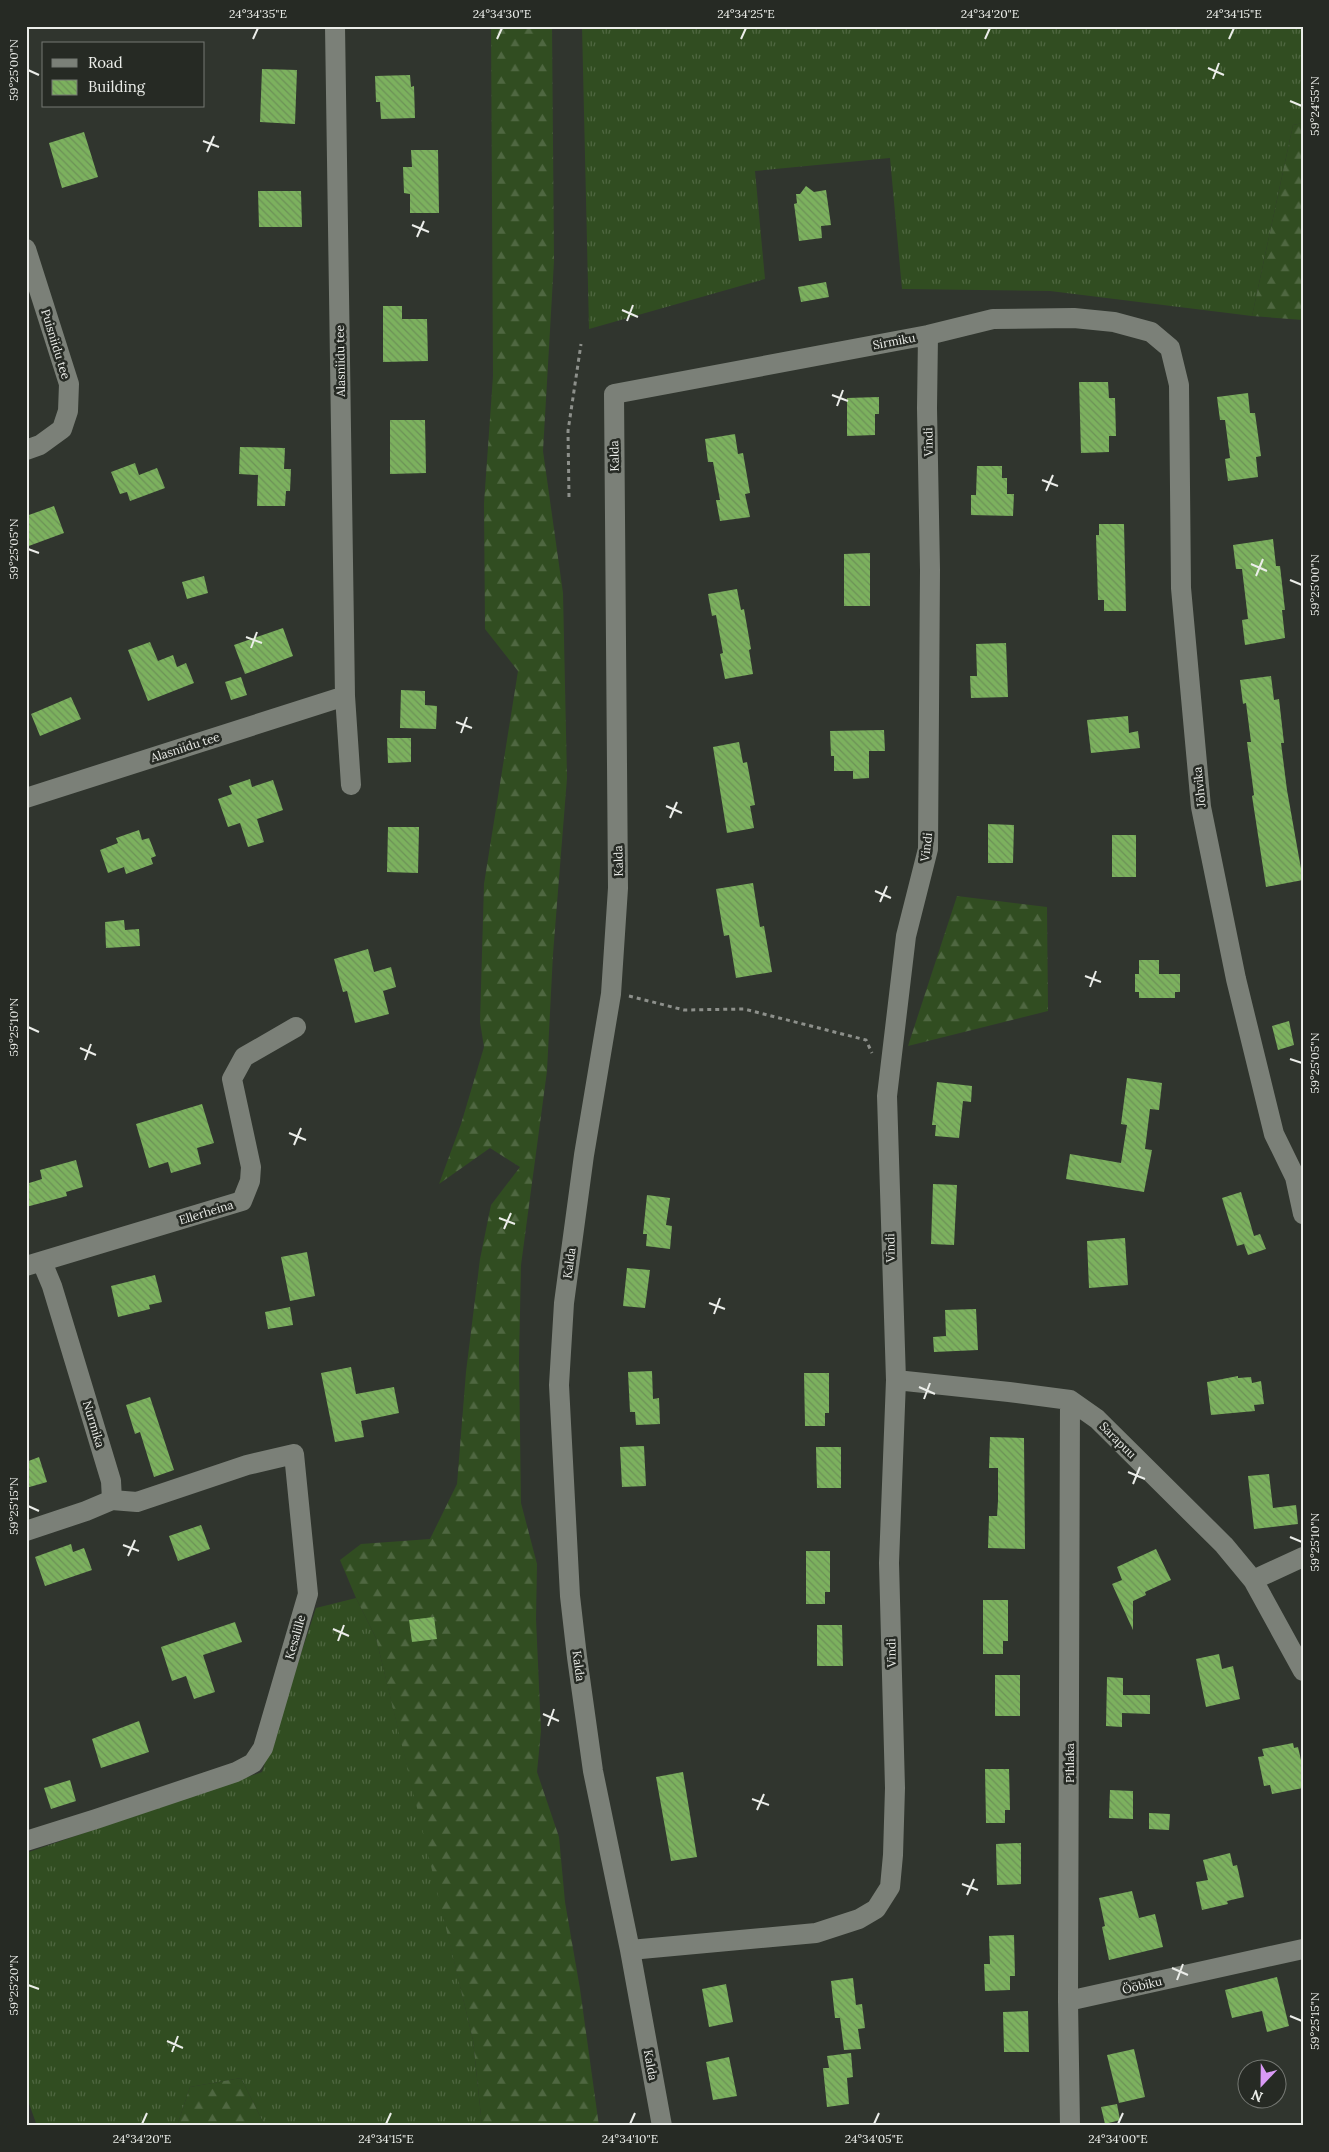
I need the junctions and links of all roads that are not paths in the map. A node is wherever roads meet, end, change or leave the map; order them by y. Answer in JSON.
{"nodes":[{"id":1,"x":335,"y":26,"type":"edge"},
{"id":2,"x":26,"y":249,"type":"edge"},
{"id":3,"x":928,"y":335,"type":"junction"},
{"id":4,"x":1170,"y":348,"type":"joint"},
{"id":5,"x":614,"y":394,"type":"joint"},
{"id":6,"x":26,"y":450,"type":"edge"},
{"id":7,"x":345,"y":696,"type":"junction"},
{"id":8,"x":351,"y":785,"type":"dead end"},
{"id":9,"x":26,"y":798,"type":"edge"},
{"id":10,"x":296,"y":1028,"type":"dead end"},
{"id":11,"x":1303,"y":1214,"type":"edge"},
{"id":12,"x":34,"y":1264,"type":"edge"},
{"id":13,"x":896,"y":1380,"type":"junction"},
{"id":14,"x":1070,"y":1400,"type":"junction"},
{"id":15,"x":112,"y":1500,"type":"junction"},
{"id":16,"x":26,"y":1531,"type":"edge"},
{"id":17,"x":1303,"y":1557,"type":"edge"},
{"id":18,"x":1253,"y":1580,"type":"junction"},
{"id":19,"x":1303,"y":1671,"type":"edge"},
{"id":20,"x":26,"y":1841,"type":"edge"},
{"id":21,"x":1303,"y":1948,"type":"edge"},
{"id":22,"x":630,"y":1950,"type":"junction"},
{"id":23,"x":1068,"y":2001,"type":"junction"},
{"id":24,"x":662,"y":2126,"type":"edge"},
{"id":25,"x":1070,"y":2126,"type":"edge"}],
"edges":[{"from":1,"to":7,"type":"street","name":"Alasniidu tee"},
{"from":2,"to":6,"type":"street","name":"Puisniidu tee"},
{"from":3,"to":4,"type":"street","name":"Sirmiku"},
{"from":3,"to":5,"type":"street","name":"Sirmiku"},
{"from":3,"to":13,"type":"street","name":"Vindi"},
{"from":4,"to":11,"type":"street","name":"Jõhvika"},
{"from":5,"to":22,"type":"street","name":"Kalda"},
{"from":7,"to":8,"type":"street","name":"Alasniidu tee"},
{"from":7,"to":9,"type":"street","name":"Alasniidu tee"},
{"from":10,"to":12,"type":"street","name":"Ellerheina"},
{"from":12,"to":15,"type":"street","name":"Nurmika"},
{"from":13,"to":14,"type":"street","name":"Sarapuu"},
{"from":13,"to":22,"type":"street","name":"Vindi"},
{"from":14,"to":18,"type":"street","name":"Sarapuu"},
{"from":14,"to":23,"type":"street","name":"Pihlaka"},
{"from":15,"to":16,"type":"street"},
{"from":15,"to":20,"type":"street","name":"Kesalille"},
{"from":17,"to":18,"type":"street"},
{"from":18,"to":19,"type":"street","name":"Sarapuu"},
{"from":21,"to":23,"type":"street","name":"Ööbiku"},
{"from":22,"to":24,"type":"street","name":"Kalda"},
{"from":23,"to":25,"type":"street","name":"Pihlaka"}]}
